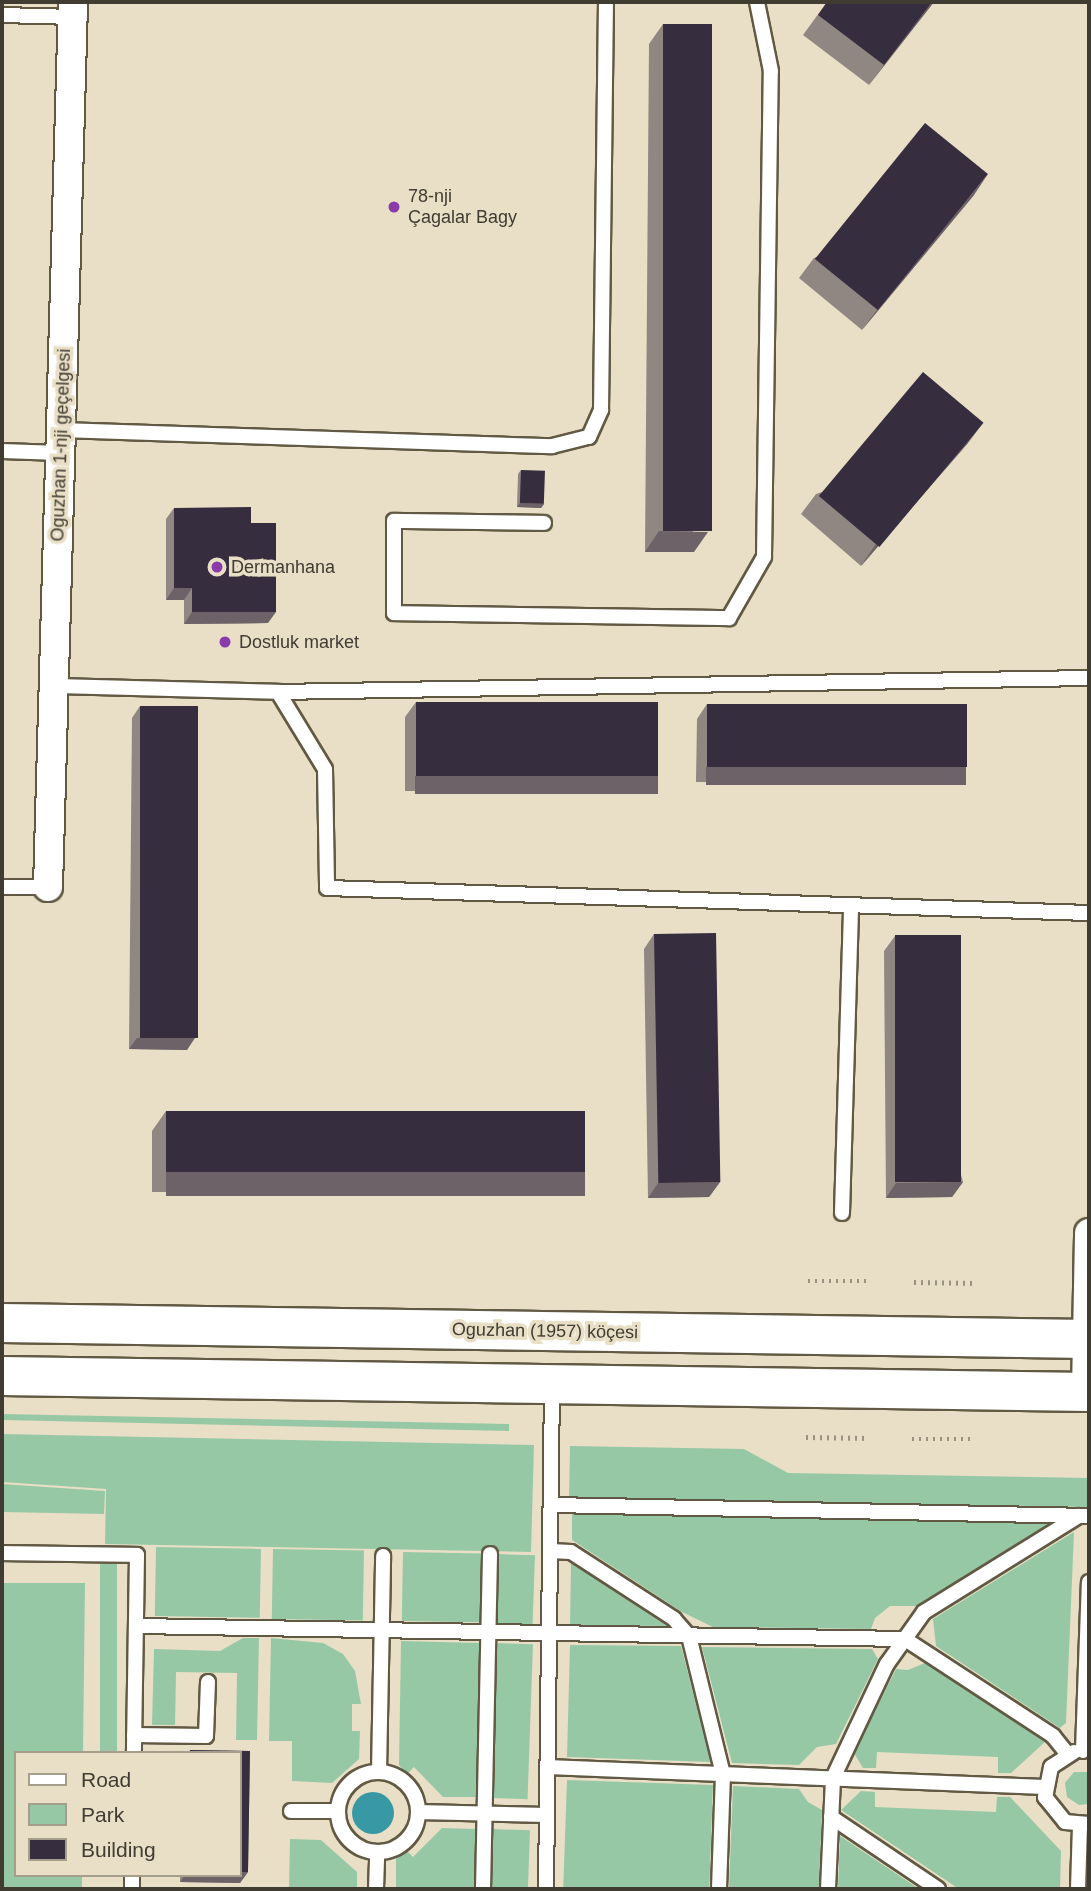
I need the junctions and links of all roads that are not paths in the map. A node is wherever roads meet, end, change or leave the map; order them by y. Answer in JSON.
{"nodes":[{"id":1,"x":606,"y":2,"type":"edge"},
{"id":2,"x":757,"y":2,"type":"edge"},
{"id":3,"x":73,"y":9,"type":"edge"},
{"id":4,"x":2,"y":15,"type":"edge"},
{"id":5,"x":61,"y":442,"type":"junction"},
{"id":6,"x":2,"y":451,"type":"edge"},
{"id":7,"x":544,"y":523,"type":"dead end"},
{"id":8,"x":1089,"y":678,"type":"edge"},
{"id":9,"x":54,"y":686,"type":"junction"},
{"id":10,"x":278,"y":692,"type":"junction"},
{"id":11,"x":2,"y":887,"type":"edge"},
{"id":12,"x":48,"y":887,"type":"joint"},
{"id":13,"x":851,"y":905,"type":"junction"},
{"id":14,"x":1089,"y":913,"type":"edge"},
{"id":15,"x":842,"y":1213,"type":"dead end"},
{"id":16,"x":1089,"y":1233,"type":"edge"},
{"id":17,"x":2,"y":1323,"type":"edge"},
{"id":18,"x":1088,"y":1339,"type":"edge"},
{"id":19,"x":2,"y":1376,"type":"edge"},
{"id":20,"x":552,"y":1384,"type":"junction"},
{"id":21,"x":1088,"y":1392,"type":"edge"},
{"id":22,"x":551,"y":1505,"type":"junction"},
{"id":23,"x":1084,"y":1516,"type":"edge"},
{"id":24,"x":550,"y":1551,"type":"junction"},
{"id":25,"x":2,"y":1553,"type":"edge"},
{"id":26,"x":490,"y":1554,"type":"dead end"},
{"id":27,"x":383,"y":1556,"type":"dead end"},
{"id":28,"x":1089,"y":1582,"type":"edge"},
{"id":29,"x":136,"y":1626,"type":"junction"},
{"id":30,"x":381,"y":1630,"type":"junction"},
{"id":31,"x":488,"y":1633,"type":"junction"},
{"id":32,"x":549,"y":1634,"type":"junction"},
{"id":33,"x":689,"y":1636,"type":"junction"},
{"id":34,"x":905,"y":1639,"type":"junction"},
{"id":35,"x":208,"y":1682,"type":"dead end"},
{"id":36,"x":134,"y":1735,"type":"junction"},
{"id":37,"x":134,"y":1751,"type":"edge"},
{"id":38,"x":1086,"y":1752,"type":"edge"},
{"id":39,"x":1067,"y":1753,"type":"junction"},
{"id":40,"x":548,"y":1768,"type":"junction"},
{"id":41,"x":379,"y":1772,"type":"junction"},
{"id":42,"x":723,"y":1774,"type":"junction"},
{"id":43,"x":833,"y":1778,"type":"junction"},
{"id":44,"x":1044,"y":1787,"type":"junction"},
{"id":45,"x":291,"y":1811,"type":"dead end"},
{"id":46,"x":337,"y":1811,"type":"junction"},
{"id":47,"x":418,"y":1812,"type":"junction"},
{"id":48,"x":484,"y":1813,"type":"junction"},
{"id":49,"x":547,"y":1815,"type":"junction"},
{"id":50,"x":831,"y":1817,"type":"junction"},
{"id":51,"x":1085,"y":1824,"type":"edge"},
{"id":52,"x":377,"y":1853,"type":"junction"},
{"id":53,"x":376,"y":1889,"type":"edge"},
{"id":54,"x":483,"y":1889,"type":"edge"},
{"id":55,"x":546,"y":1889,"type":"edge"},
{"id":56,"x":719,"y":1889,"type":"edge"},
{"id":57,"x":828,"y":1889,"type":"edge"},
{"id":58,"x":939,"y":1889,"type":"edge"},
{"id":59,"x":1078,"y":1889,"type":"edge"}],
"edges":[{"from":1,"to":5,"type":"lane"},
{"from":2,"to":7,"type":"lane"},
{"from":3,"to":4,"type":"lane"},
{"from":3,"to":5,"type":"street","name":"Oguzhan 1-nji geçelgesi"},
{"from":5,"to":6,"type":"lane"},
{"from":5,"to":9,"type":"street","name":"Oguzhan 1-nji geçelgesi"},
{"from":8,"to":10,"type":"lane"},
{"from":9,"to":10,"type":"lane"},
{"from":9,"to":12,"type":"street","name":"Oguzhan 1-nji geçelgesi"},
{"from":10,"to":13,"type":"lane"},
{"from":11,"to":12,"type":"lane"},
{"from":13,"to":14,"type":"lane"},
{"from":13,"to":15,"type":"lane"},
{"from":16,"to":18,"type":"street"},
{"from":17,"to":18,"type":"main road","name":"Oguzhan (1957) köçesi"},
{"from":18,"to":21,"type":"street"},
{"from":19,"to":20,"type":"main road"},
{"from":20,"to":21,"type":"main road"},
{"from":20,"to":22,"type":"lane"},
{"from":22,"to":23,"type":"lane"},
{"from":22,"to":24,"type":"lane"},
{"from":23,"to":34,"type":"lane"},
{"from":24,"to":32,"type":"lane"},
{"from":24,"to":33,"type":"lane"},
{"from":25,"to":29,"type":"lane"},
{"from":26,"to":31,"type":"lane"},
{"from":27,"to":30,"type":"lane"},
{"from":28,"to":38,"type":"lane"},
{"from":29,"to":30,"type":"lane"},
{"from":29,"to":36,"type":"lane"},
{"from":30,"to":31,"type":"lane"},
{"from":30,"to":41,"type":"lane"},
{"from":31,"to":32,"type":"lane"},
{"from":31,"to":48,"type":"lane"},
{"from":32,"to":33,"type":"lane"},
{"from":32,"to":40,"type":"lane"},
{"from":33,"to":34,"type":"lane"},
{"from":33,"to":42,"type":"lane"},
{"from":34,"to":39,"type":"lane"},
{"from":34,"to":43,"type":"lane"},
{"from":35,"to":36,"type":"lane"},
{"from":36,"to":37,"type":"lane"},
{"from":38,"to":39,"type":"lane"},
{"from":39,"to":44,"type":"lane"},
{"from":40,"to":42,"type":"lane"},
{"from":40,"to":49,"type":"lane"},
{"from":41,"to":46,"type":"lane"},
{"from":41,"to":47,"type":"lane"},
{"from":42,"to":43,"type":"lane"},
{"from":42,"to":56,"type":"lane"},
{"from":43,"to":44,"type":"lane"},
{"from":43,"to":50,"type":"lane"},
{"from":44,"to":51,"type":"lane"},
{"from":45,"to":46,"type":"lane"},
{"from":46,"to":52,"type":"lane"},
{"from":47,"to":48,"type":"lane"},
{"from":47,"to":52,"type":"lane"},
{"from":48,"to":49,"type":"lane"},
{"from":48,"to":54,"type":"lane"},
{"from":49,"to":55,"type":"lane"},
{"from":50,"to":57,"type":"lane"},
{"from":50,"to":58,"type":"lane"},
{"from":51,"to":59,"type":"lane"},
{"from":52,"to":53,"type":"lane"}]}
